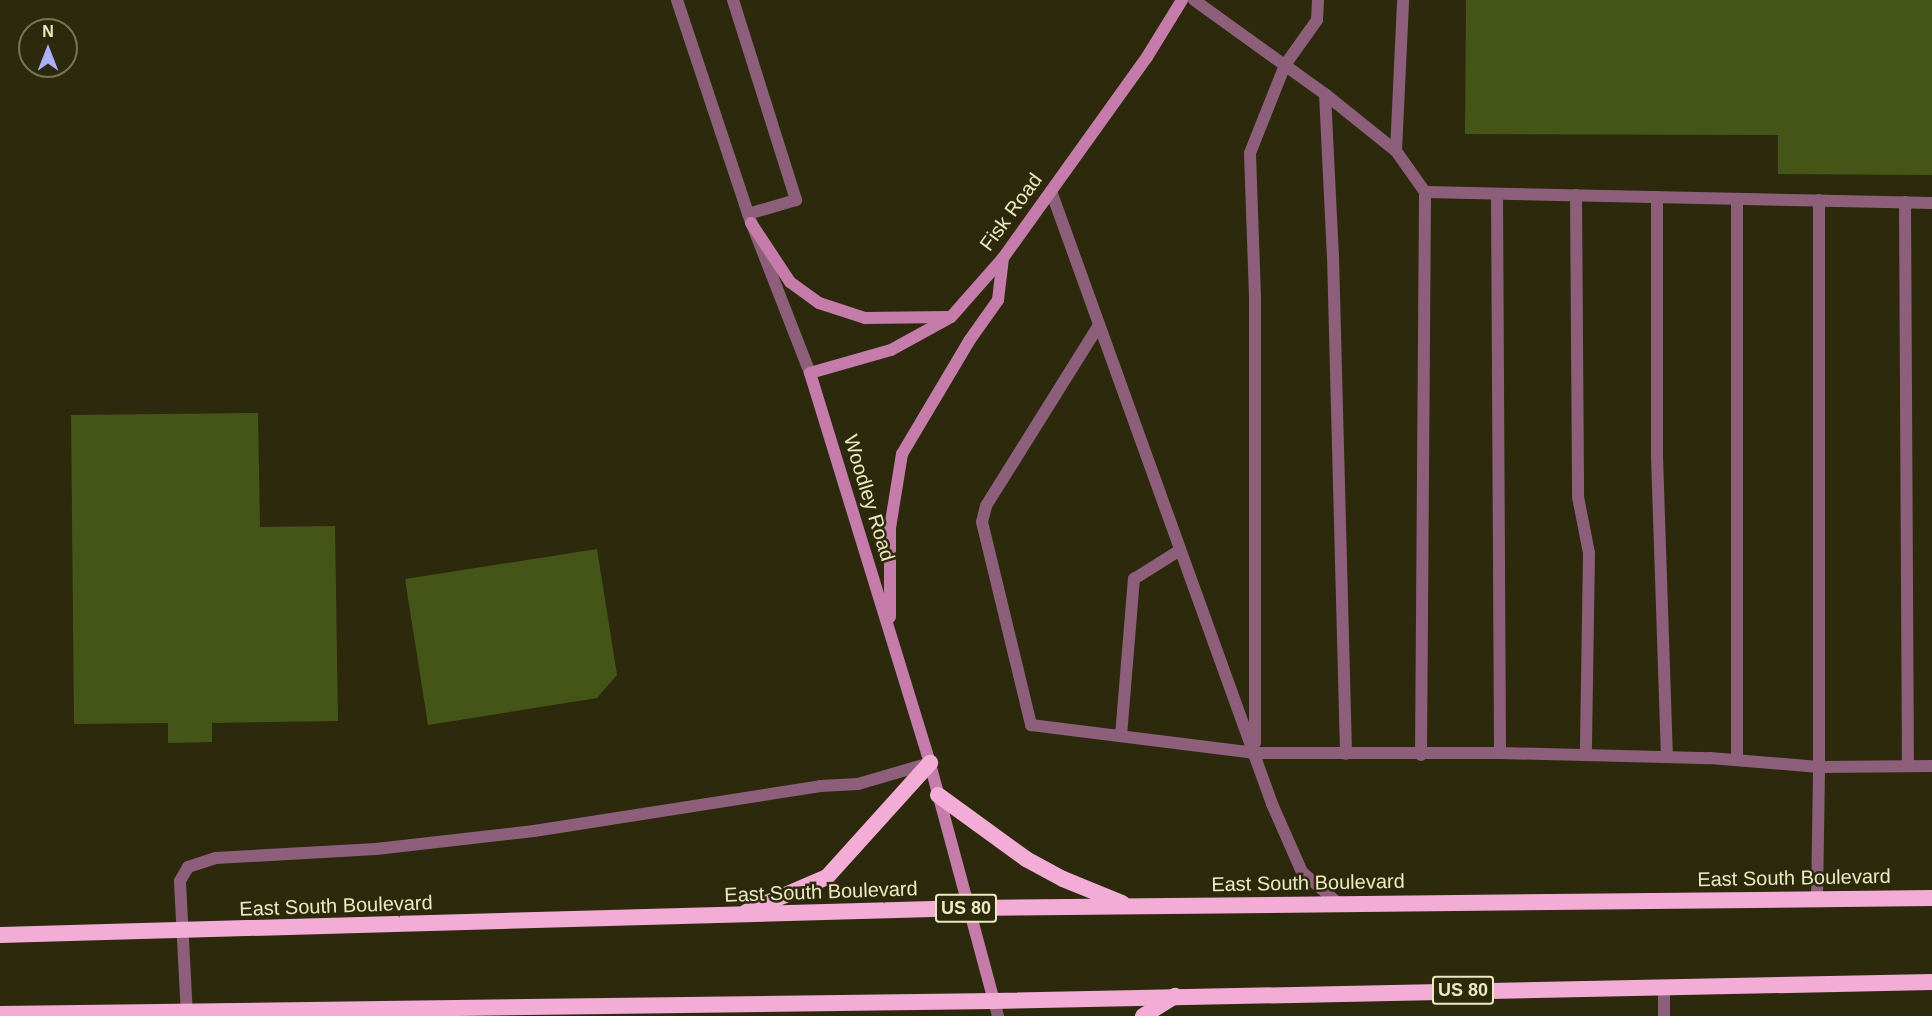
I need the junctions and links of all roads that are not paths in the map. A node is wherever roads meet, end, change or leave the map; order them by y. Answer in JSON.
{"nodes":[{"id":1,"x":677,"y":0,"type":"edge"},
{"id":2,"x":733,"y":0,"type":"edge"},
{"id":3,"x":1182,"y":0,"type":"edge"},
{"id":4,"x":1194,"y":0,"type":"edge"},
{"id":5,"x":1318,"y":0,"type":"edge"},
{"id":6,"x":1402,"y":0,"type":"edge"},
{"id":7,"x":1285,"y":65,"type":"junction"},
{"id":8,"x":1326,"y":94,"type":"junction"},
{"id":9,"x":1396,"y":150,"type":"junction"},
{"id":10,"x":1051,"y":191,"type":"junction"},
{"id":11,"x":1425,"y":192,"type":"junction"},
{"id":12,"x":1497,"y":194,"type":"junction"},
{"id":13,"x":1576,"y":195,"type":"junction"},
{"id":14,"x":1657,"y":197,"type":"junction"},
{"id":15,"x":1737,"y":199,"type":"junction"},
{"id":16,"x":1819,"y":200,"type":"junction"},
{"id":17,"x":1905,"y":202,"type":"junction"},
{"id":18,"x":1932,"y":203,"type":"edge"},
{"id":19,"x":749,"y":219,"type":"junction"},
{"id":20,"x":1003,"y":258,"type":"junction"},
{"id":21,"x":951,"y":317,"type":"junction"},
{"id":22,"x":1099,"y":326,"type":"junction"},
{"id":23,"x":810,"y":373,"type":"junction"},
{"id":24,"x":1180,"y":550,"type":"junction"},
{"id":25,"x":890,"y":630,"type":"junction"},
{"id":26,"x":1121,"y":736,"type":"junction"},
{"id":27,"x":1255,"y":753,"type":"junction"},
{"id":28,"x":1500,"y":753,"type":"junction"},
{"id":29,"x":1346,"y":754,"type":"junction"},
{"id":30,"x":1421,"y":755,"type":"junction"},
{"id":31,"x":1586,"y":755,"type":"junction"},
{"id":32,"x":1666,"y":757,"type":"junction"},
{"id":33,"x":1737,"y":760,"type":"junction"},
{"id":34,"x":930,"y":762,"type":"junction"},
{"id":35,"x":1908,"y":766,"type":"junction"},
{"id":36,"x":1932,"y":766,"type":"edge"},
{"id":37,"x":1819,"y":767,"type":"junction"},
{"id":38,"x":938,"y":795,"type":"junction"},
{"id":39,"x":1932,"y":898,"type":"edge"},
{"id":40,"x":1817,"y":899,"type":"junction"},
{"id":41,"x":1340,"y":904,"type":"junction"},
{"id":42,"x":1132,"y":906,"type":"junction"},
{"id":43,"x":969,"y":908,"type":"junction"},
{"id":44,"x":737,"y":915,"type":"junction"},
{"id":45,"x":184,"y":931,"type":"junction"},
{"id":46,"x":0,"y":935,"type":"edge"},
{"id":47,"x":1932,"y":982,"type":"edge"},
{"id":48,"x":1664,"y":986,"type":"junction"},
{"id":49,"x":1176,"y":996,"type":"junction"},
{"id":50,"x":807,"y":1004,"type":"junction"},
{"id":51,"x":996,"y":1008,"type":"edge"},
{"id":52,"x":187,"y":1013,"type":"edge"},
{"id":53,"x":0,"y":1014,"type":"edge"},
{"id":54,"x":837,"y":1016,"type":"edge"},
{"id":55,"x":1143,"y":1016,"type":"edge"},
{"id":56,"x":1664,"y":1016,"type":"edge"}],
"edges":[{"from":1,"to":19,"type":"street","name":"Woodley Road"},
{"from":2,"to":19,"type":"street"},
{"from":3,"to":10,"type":"main road","name":"Fisk Road"},
{"from":4,"to":7,"type":"street"},
{"from":5,"to":7,"type":"street"},
{"from":6,"to":9,"type":"street"},
{"from":7,"to":8,"type":"street"},
{"from":7,"to":27,"type":"street"},
{"from":8,"to":9,"type":"street"},
{"from":8,"to":29,"type":"street"},
{"from":9,"to":11,"type":"street"},
{"from":10,"to":20,"type":"main road","name":"Fisk Road"},
{"from":10,"to":22,"type":"street"},
{"from":11,"to":12,"type":"street"},
{"from":11,"to":30,"type":"street"},
{"from":12,"to":13,"type":"street"},
{"from":12,"to":28,"type":"street"},
{"from":13,"to":14,"type":"street"},
{"from":13,"to":31,"type":"street"},
{"from":14,"to":15,"type":"street"},
{"from":14,"to":32,"type":"street"},
{"from":15,"to":16,"type":"street"},
{"from":15,"to":33,"type":"street"},
{"from":16,"to":17,"type":"street"},
{"from":16,"to":37,"type":"street"},
{"from":17,"to":18,"type":"street"},
{"from":17,"to":35,"type":"street"},
{"from":19,"to":21,"type":"main road"},
{"from":19,"to":23,"type":"street","name":"Woodley Road"},
{"from":20,"to":21,"type":"main road","name":"Fisk Road"},
{"from":20,"to":25,"type":"main road"},
{"from":21,"to":23,"type":"main road","name":"Fisk Road"},
{"from":22,"to":24,"type":"street"},
{"from":22,"to":26,"type":"street"},
{"from":23,"to":25,"type":"main road","name":"Woodley Road"},
{"from":24,"to":26,"type":"street"},
{"from":24,"to":27,"type":"street"},
{"from":25,"to":34,"type":"main road","name":"Woodley Road"},
{"from":26,"to":27,"type":"street"},
{"from":27,"to":29,"type":"street"},
{"from":27,"to":41,"type":"street"},
{"from":28,"to":30,"type":"street"},
{"from":28,"to":31,"type":"street"},
{"from":29,"to":30,"type":"street"},
{"from":31,"to":32,"type":"street"},
{"from":32,"to":33,"type":"street"},
{"from":33,"to":37,"type":"street"},
{"from":34,"to":38,"type":"main road","name":"Woodley Road"},
{"from":34,"to":44,"type":"highway"},
{"from":34,"to":45,"type":"street"},
{"from":35,"to":36,"type":"street"},
{"from":35,"to":37,"type":"street"},
{"from":37,"to":40,"type":"street"},
{"from":38,"to":42,"type":"highway"},
{"from":38,"to":43,"type":"main road","name":"Woodley Road"},
{"from":39,"to":40,"type":"highway","name":"East South Boulevard","number":"US 80"},
{"from":40,"to":41,"type":"highway","name":"East South Boulevard","number":"US 80"},
{"from":41,"to":42,"type":"highway","name":"East South Boulevard","number":"US 80"},
{"from":42,"to":43,"type":"highway","name":"East South Boulevard","number":"US 80"},
{"from":43,"to":44,"type":"highway","name":"East South Boulevard","number":"US 80"},
{"from":43,"to":51,"type":"main road","name":"Woodley Road"},
{"from":44,"to":45,"type":"highway","name":"East South Boulevard","number":"US 80"},
{"from":45,"to":46,"type":"highway","name":"East South Boulevard","number":"US 80"},
{"from":45,"to":52,"type":"street"},
{"from":47,"to":48,"type":"highway","number":"US 80"},
{"from":48,"to":49,"type":"highway","number":"US 80"},
{"from":48,"to":56,"type":"street"},
{"from":49,"to":51,"type":"highway","number":"US 80"},
{"from":49,"to":55,"type":"highway"},
{"from":50,"to":51,"type":"highway","number":"US 80"},
{"from":50,"to":52,"type":"highway","number":"US 80"},
{"from":50,"to":54,"type":"highway"},
{"from":52,"to":53,"type":"highway","number":"US 80"}]}
